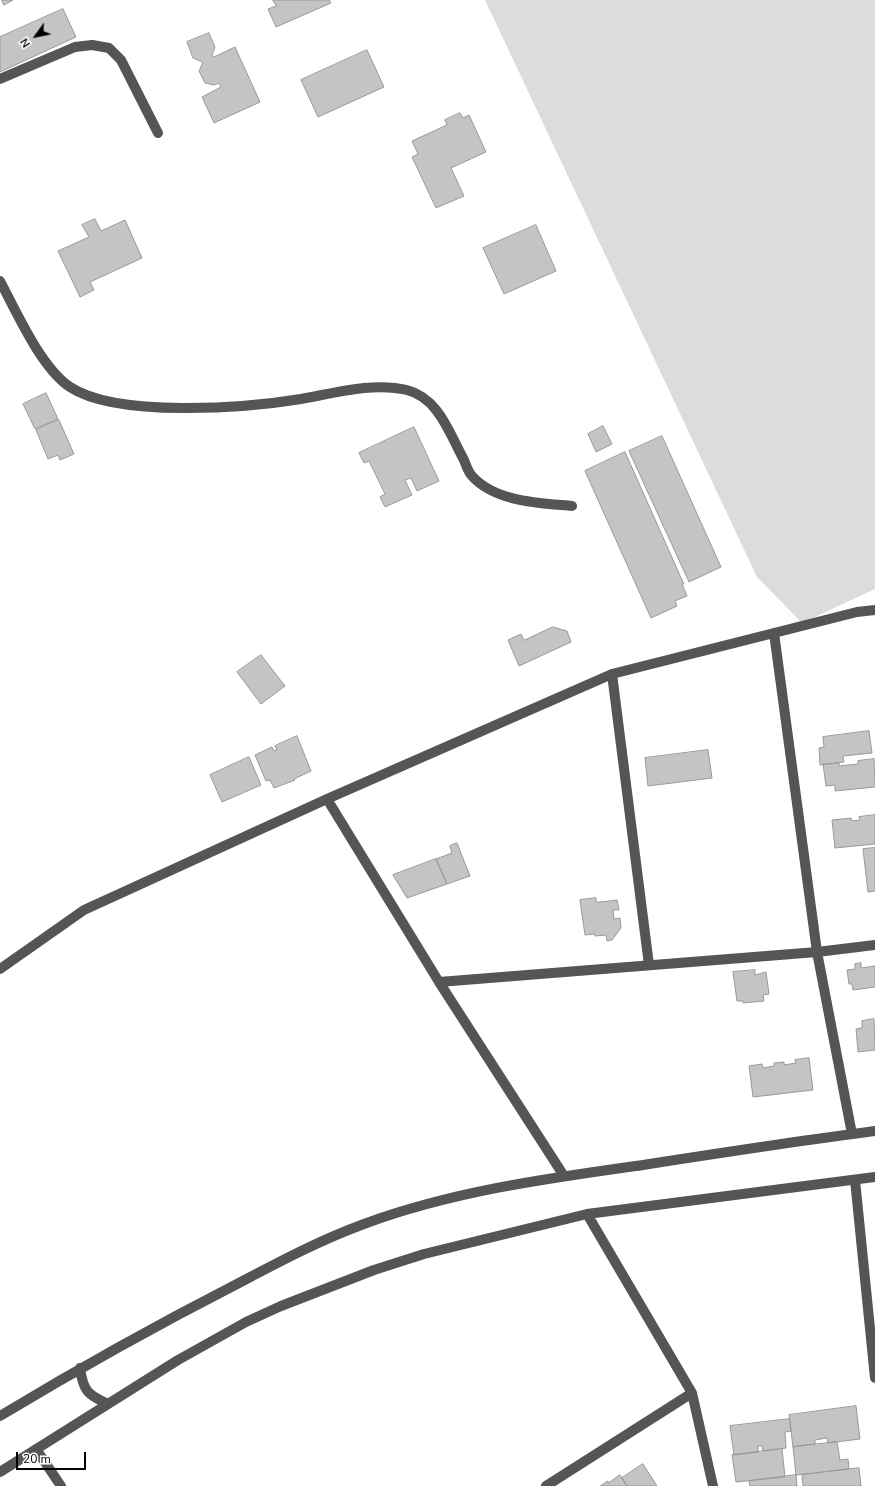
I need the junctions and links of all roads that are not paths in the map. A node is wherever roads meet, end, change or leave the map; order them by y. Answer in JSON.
{"nodes":[{"id":1,"x":0,"y":79,"type":"edge"},
{"id":2,"x":158,"y":133,"type":"dead end"},
{"id":3,"x":0,"y":281,"type":"edge"},
{"id":4,"x":572,"y":506,"type":"dead end"},
{"id":5,"x":875,"y":610,"type":"edge"},
{"id":6,"x":774,"y":633,"type":"junction"},
{"id":7,"x":612,"y":674,"type":"junction"},
{"id":8,"x":327,"y":799,"type":"junction"},
{"id":9,"x":875,"y":945,"type":"edge"},
{"id":10,"x":817,"y":952,"type":"junction"},
{"id":11,"x":649,"y":966,"type":"junction"},
{"id":12,"x":0,"y":969,"type":"edge"},
{"id":13,"x":439,"y":982,"type":"junction"},
{"id":14,"x":875,"y":1131,"type":"edge"},
{"id":15,"x":852,"y":1134,"type":"junction"},
{"id":16,"x":564,"y":1176,"type":"junction"},
{"id":17,"x":875,"y":1177,"type":"edge"},
{"id":18,"x":855,"y":1180,"type":"junction"},
{"id":19,"x":587,"y":1214,"type":"junction"},
{"id":20,"x":80,"y":1368,"type":"junction"},
{"id":21,"x":875,"y":1378,"type":"edge"},
{"id":22,"x":692,"y":1393,"type":"junction"},
{"id":23,"x":108,"y":1404,"type":"junction"},
{"id":24,"x":0,"y":1416,"type":"edge"},
{"id":25,"x":36,"y":1449,"type":"junction"},
{"id":26,"x":0,"y":1472,"type":"edge"},
{"id":27,"x":61,"y":1486,"type":"edge"},
{"id":28,"x":546,"y":1486,"type":"edge"},
{"id":29,"x":713,"y":1486,"type":"edge"}],
"edges":[{"from":1,"to":2,"type":"street"},
{"from":3,"to":4,"type":"street"},
{"from":5,"to":6,"type":"street"},
{"from":6,"to":7,"type":"street"},
{"from":6,"to":10,"type":"street"},
{"from":7,"to":8,"type":"street"},
{"from":7,"to":11,"type":"street"},
{"from":8,"to":12,"type":"street"},
{"from":8,"to":13,"type":"street"},
{"from":9,"to":10,"type":"street"},
{"from":10,"to":11,"type":"street"},
{"from":10,"to":15,"type":"street"},
{"from":11,"to":13,"type":"street"},
{"from":13,"to":16,"type":"street"},
{"from":14,"to":15,"type":"street"},
{"from":15,"to":16,"type":"street"},
{"from":16,"to":20,"type":"street"},
{"from":17,"to":18,"type":"street"},
{"from":18,"to":19,"type":"street"},
{"from":18,"to":21,"type":"street"},
{"from":19,"to":22,"type":"street"},
{"from":19,"to":23,"type":"street"},
{"from":20,"to":23,"type":"street"},
{"from":20,"to":24,"type":"street"},
{"from":22,"to":28,"type":"street"},
{"from":22,"to":29,"type":"street"},
{"from":23,"to":25,"type":"street"},
{"from":25,"to":26,"type":"street"},
{"from":25,"to":27,"type":"street"}]}
